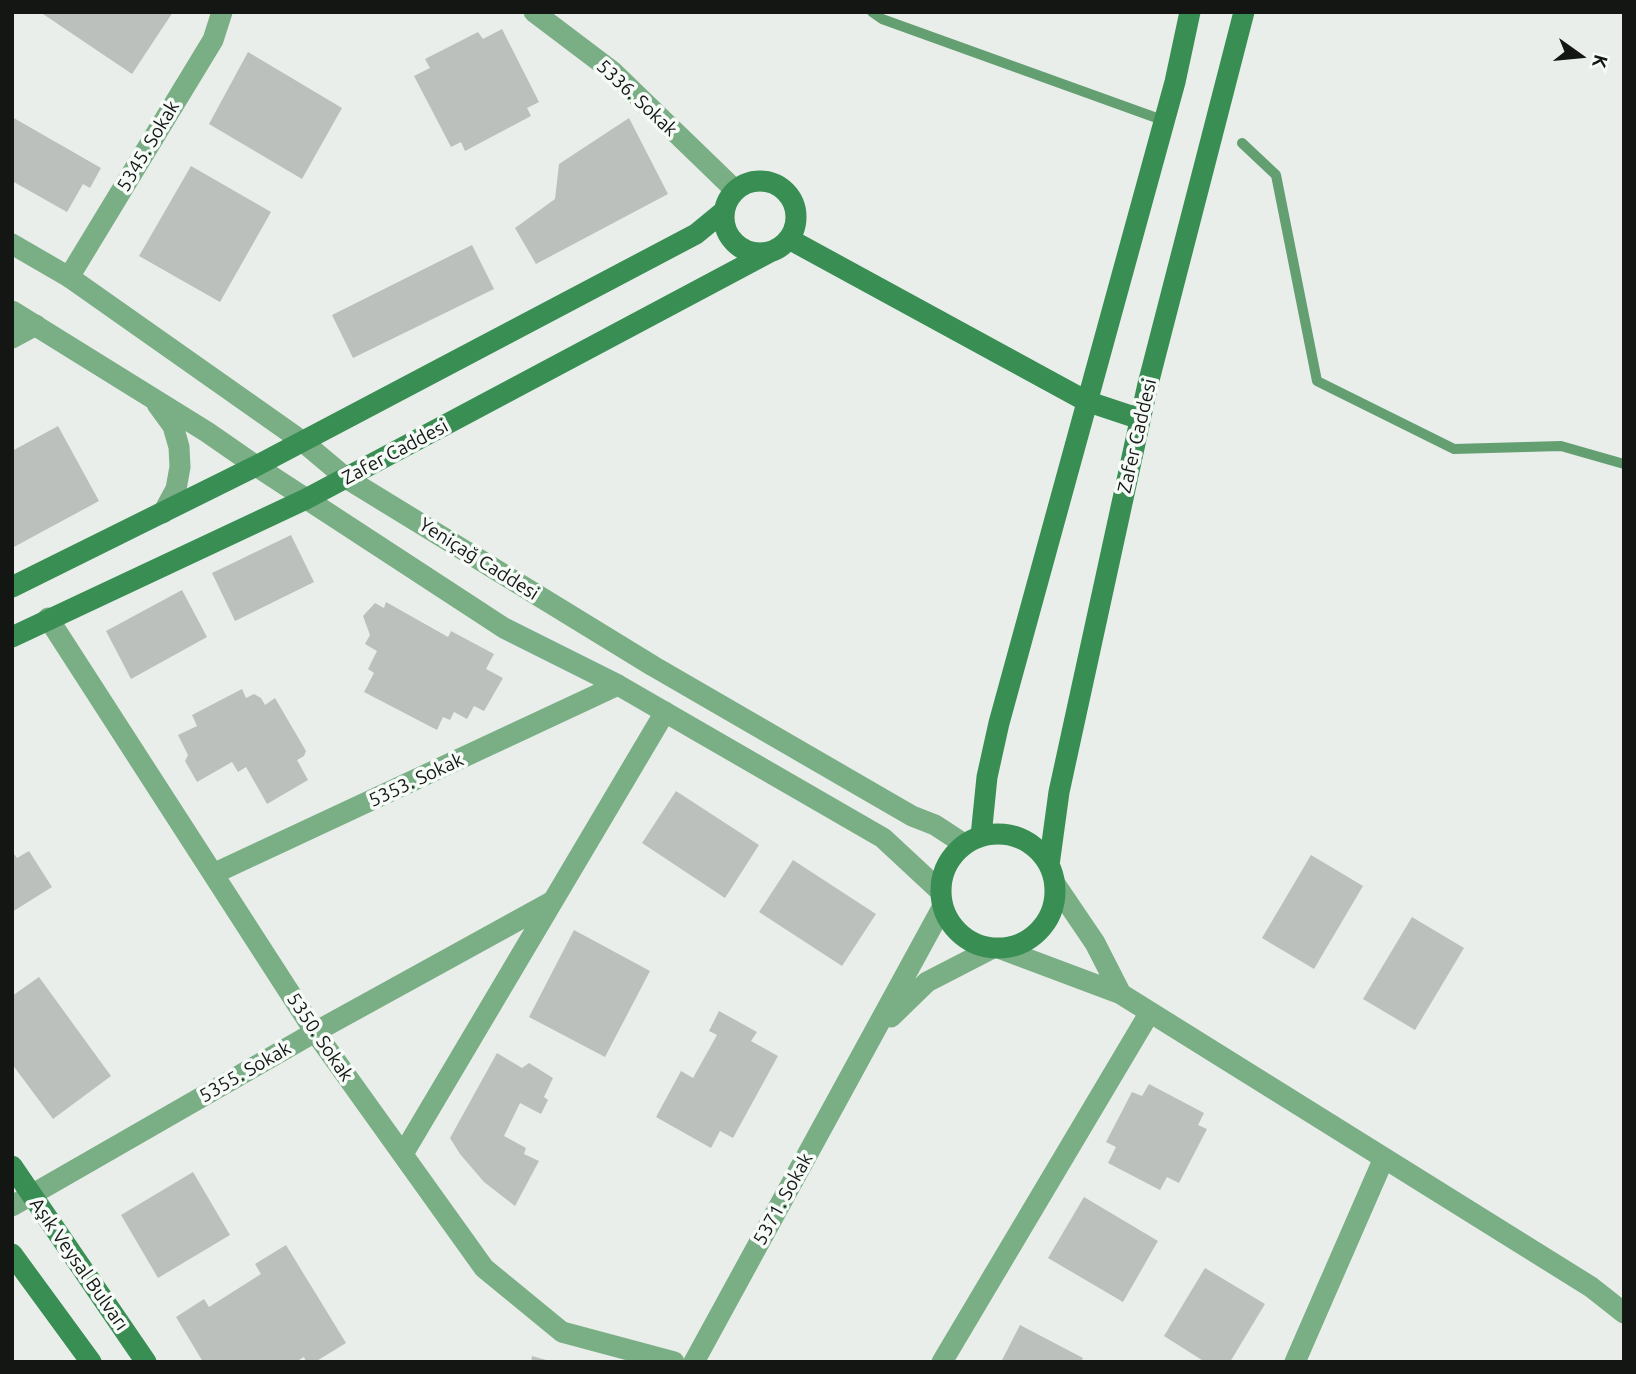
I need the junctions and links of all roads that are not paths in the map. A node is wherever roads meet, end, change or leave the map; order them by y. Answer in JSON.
{"nodes":[{"id":1,"x":222,"y":12,"type":"edge"},
{"id":2,"x":534,"y":12,"type":"edge"},
{"id":3,"x":1190,"y":12,"type":"edge"},
{"id":4,"x":1244,"y":12,"type":"edge"},
{"id":5,"x":735,"y":190,"type":"junction"},
{"id":6,"x":724,"y":211,"type":"junction"},
{"id":7,"x":789,"y":239,"type":"junction"},
{"id":8,"x":12,"y":244,"type":"edge"},
{"id":9,"x":770,"y":252,"type":"junction"},
{"id":10,"x":69,"y":277,"type":"junction"},
{"id":11,"x":12,"y":311,"type":"edge"},
{"id":12,"x":36,"y":325,"type":"junction"},
{"id":13,"x":12,"y":338,"type":"edge"},
{"id":14,"x":152,"y":397,"type":"junction"},
{"id":15,"x":1086,"y":401,"type":"junction"},
{"id":16,"x":1140,"y":419,"type":"junction"},
{"id":17,"x":302,"y":441,"type":"junction"},
{"id":18,"x":256,"y":466,"type":"junction"},
{"id":19,"x":346,"y":478,"type":"junction"},
{"id":20,"x":306,"y":499,"type":"junction"},
{"id":21,"x":163,"y":513,"type":"junction"},
{"id":22,"x":12,"y":587,"type":"edge"},
{"id":23,"x":48,"y":618,"type":"junction"},
{"id":24,"x":12,"y":637,"type":"edge"},
{"id":25,"x":618,"y":685,"type":"junction"},
{"id":26,"x":665,"y":712,"type":"junction"},
{"id":27,"x":973,"y":840,"type":"junction"},
{"id":28,"x":214,"y":874,"type":"junction"},
{"id":29,"x":1052,"y":874,"type":"junction"},
{"id":30,"x":941,"y":899,"type":"junction"},
{"id":31,"x":553,"y":901,"type":"junction"},
{"id":32,"x":996,"y":949,"type":"junction"},
{"id":33,"x":1121,"y":994,"type":"junction"},
{"id":34,"x":1150,"y":1012,"type":"junction"},
{"id":35,"x":315,"y":1032,"type":"junction"},
{"id":36,"x":872,"y":1036,"type":"junction"},
{"id":37,"x":403,"y":1154,"type":"junction"},
{"id":38,"x":1384,"y":1158,"type":"junction"},
{"id":39,"x":12,"y":1166,"type":"edge"},
{"id":40,"x":31,"y":1196,"type":"junction"},
{"id":41,"x":12,"y":1206,"type":"edge"},
{"id":42,"x":12,"y":1254,"type":"edge"},
{"id":43,"x":1624,"y":1313,"type":"edge"},
{"id":44,"x":91,"y":1362,"type":"edge"},
{"id":45,"x":146,"y":1362,"type":"edge"},
{"id":46,"x":674,"y":1362,"type":"edge"},
{"id":47,"x":694,"y":1362,"type":"edge"},
{"id":48,"x":942,"y":1362,"type":"edge"},
{"id":49,"x":1295,"y":1362,"type":"edge"}],
"edges":[{"from":1,"to":10,"type":"street","name":"5345. Sokak"},
{"from":2,"to":5,"type":"street","name":"5336. Sokak"},
{"from":3,"to":15,"type":"main road"},
{"from":4,"to":16,"type":"main road","name":"Zafer Caddesi"},
{"from":5,"to":6,"type":"main road"},
{"from":5,"to":7,"type":"main road"},
{"from":6,"to":9,"type":"main road"},
{"from":6,"to":17,"type":"main road"},
{"from":7,"to":9,"type":"main road"},
{"from":7,"to":15,"type":"main road"},
{"from":8,"to":10,"type":"street","name":"Yeniçağ Caddesi"},
{"from":9,"to":19,"type":"main road","name":"Zafer Caddesi"},
{"from":10,"to":17,"type":"street","name":"Yeniçağ Caddesi"},
{"from":11,"to":12,"type":"street"},
{"from":12,"to":13,"type":"street"},
{"from":12,"to":14,"type":"street"},
{"from":14,"to":18,"type":"street"},
{"from":14,"to":21,"type":"street"},
{"from":15,"to":16,"type":"main road"},
{"from":15,"to":27,"type":"main road"},
{"from":16,"to":29,"type":"main road","name":"Zafer Caddesi"},
{"from":17,"to":18,"type":"main road"},
{"from":17,"to":19,"type":"street","name":"Yeniçağ Caddesi"},
{"from":18,"to":20,"type":"street"},
{"from":18,"to":21,"type":"main road"},
{"from":19,"to":20,"type":"main road","name":"Zafer Caddesi"},
{"from":19,"to":27,"type":"street","name":"Yeniçağ Caddesi"},
{"from":20,"to":23,"type":"main road","name":"Zafer Caddesi"},
{"from":20,"to":25,"type":"street"},
{"from":21,"to":22,"type":"main road"},
{"from":23,"to":24,"type":"main road","name":"Zafer Caddesi"},
{"from":23,"to":28,"type":"street","name":"5350. Sokak"},
{"from":25,"to":26,"type":"street"},
{"from":25,"to":28,"type":"street","name":"5353. Sokak"},
{"from":26,"to":30,"type":"street"},
{"from":26,"to":31,"type":"street"},
{"from":27,"to":29,"type":"main road"},
{"from":27,"to":30,"type":"main road"},
{"from":28,"to":35,"type":"street","name":"5350. Sokak"},
{"from":29,"to":32,"type":"main road"},
{"from":29,"to":33,"type":"street"},
{"from":30,"to":32,"type":"main road"},
{"from":30,"to":36,"type":"street","name":"5371. Sokak"},
{"from":31,"to":35,"type":"street","name":"5355. Sokak"},
{"from":31,"to":37,"type":"street"},
{"from":32,"to":33,"type":"street"},
{"from":32,"to":36,"type":"street"},
{"from":33,"to":34,"type":"street"},
{"from":34,"to":38,"type":"street"},
{"from":34,"to":48,"type":"street"},
{"from":35,"to":37,"type":"street","name":"5350. Sokak"},
{"from":35,"to":40,"type":"street","name":"5355. Sokak"},
{"from":36,"to":47,"type":"street","name":"5371. Sokak"},
{"from":37,"to":46,"type":"street","name":"5350. Sokak"},
{"from":38,"to":43,"type":"street"},
{"from":38,"to":49,"type":"street"},
{"from":39,"to":40,"type":"main road","name":"Aşık Veysal Bulvarı"},
{"from":40,"to":41,"type":"street","name":"5355. Sokak"},
{"from":40,"to":45,"type":"main road","name":"Aşık Veysal Bulvarı"},
{"from":42,"to":44,"type":"main road"}]}
